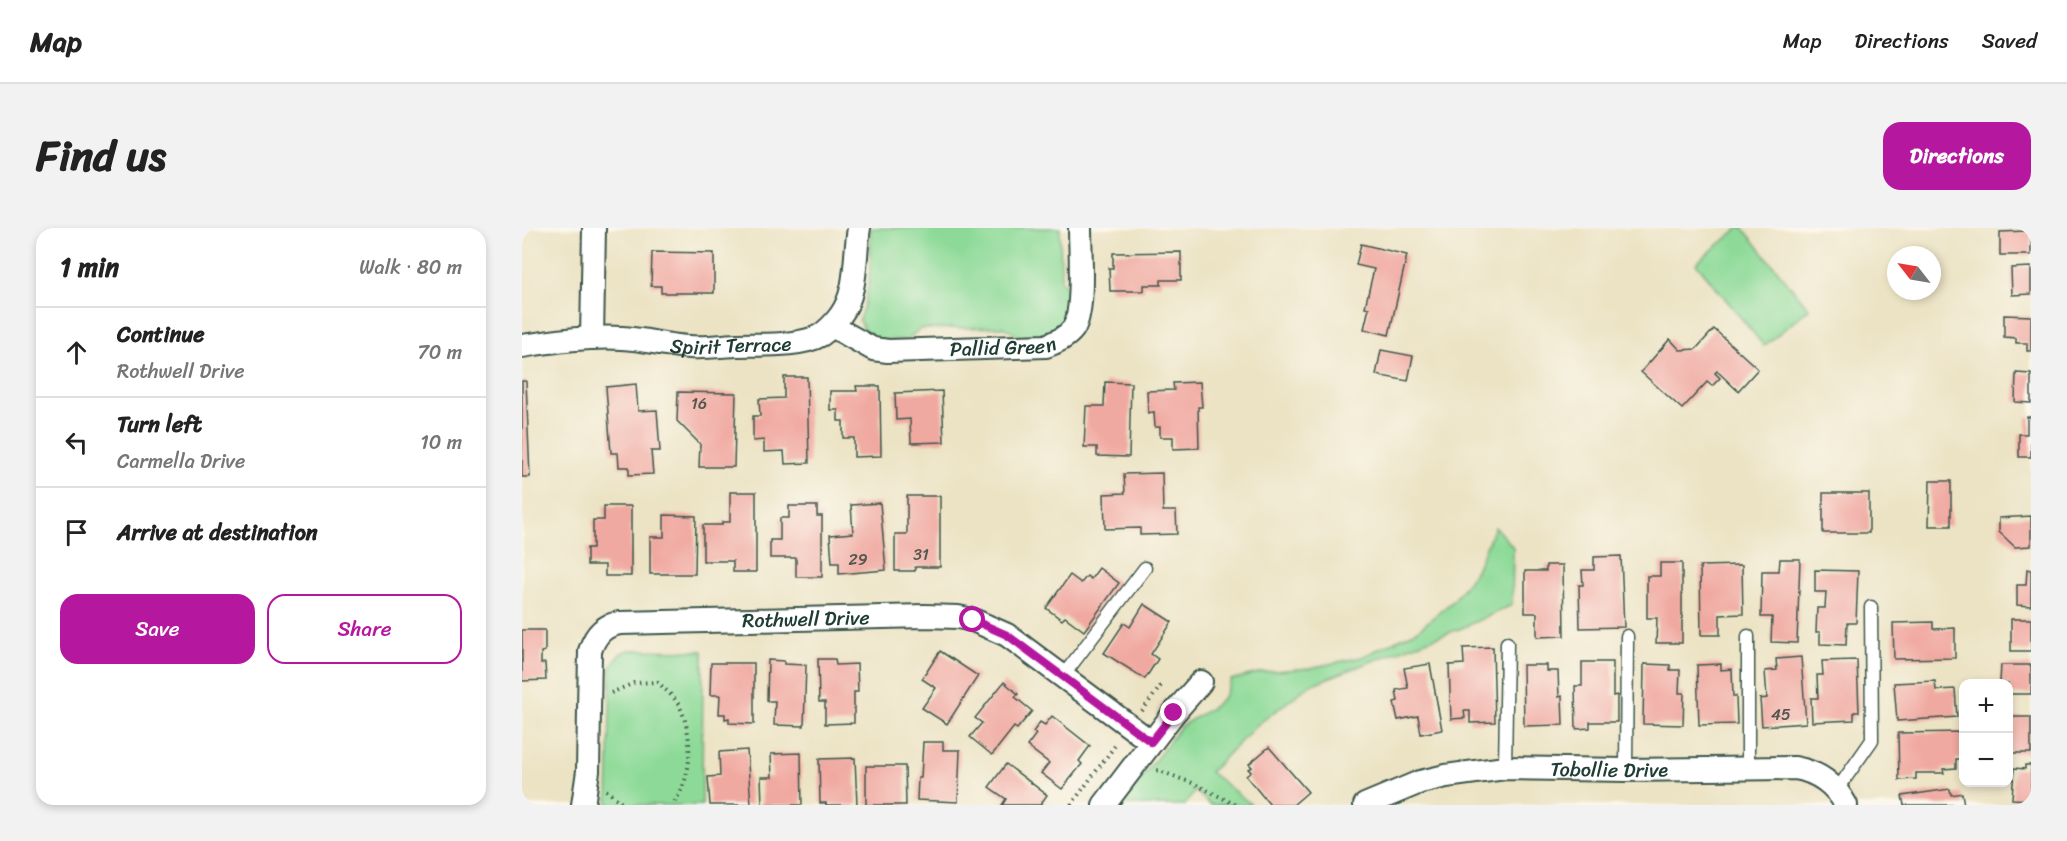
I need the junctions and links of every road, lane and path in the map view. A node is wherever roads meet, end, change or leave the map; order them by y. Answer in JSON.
{"nodes":[{"id":1,"x":594,"y":228,"type":"edge"},
{"id":2,"x":859,"y":228,"type":"edge"},
{"id":3,"x":1080,"y":228,"type":"edge"},
{"id":4,"x":832,"y":326,"type":"junction"},
{"id":5,"x":592,"y":338,"type":"junction"},
{"id":6,"x":522,"y":346,"type":"edge"},
{"id":7,"x":1145,"y":568,"type":"dead end"},
{"id":8,"x":1871,"y":607,"type":"dead end"},
{"id":9,"x":1627,"y":636,"type":"dead end"},
{"id":10,"x":1748,"y":636,"type":"dead end"},
{"id":11,"x":1507,"y":643,"type":"dead end"},
{"id":12,"x":1063,"y":676,"type":"junction"},
{"id":13,"x":1201,"y":682,"type":"dead end"},
{"id":14,"x":602,"y":696,"type":"dead end"},
{"id":15,"x":1116,"y":744,"type":"dead end"},
{"id":16,"x":1145,"y":751,"type":"junction"},
{"id":17,"x":1505,"y":768,"type":"junction"},
{"id":18,"x":1626,"y":770,"type":"junction"},
{"id":19,"x":1748,"y":770,"type":"junction"},
{"id":20,"x":599,"y":784,"type":"dead end"},
{"id":21,"x":1841,"y":798,"type":"edge"},
{"id":22,"x":583,"y":805,"type":"edge"},
{"id":23,"x":624,"y":805,"type":"edge"},
{"id":24,"x":672,"y":805,"type":"edge"},
{"id":25,"x":1104,"y":805,"type":"edge"},
{"id":26,"x":1236,"y":805,"type":"edge"},
{"id":27,"x":1365,"y":805,"type":"edge"}],
"edges":[{"from":1,"to":5,"type":"street"},
{"from":2,"to":4,"type":"street","name":"Spirit Terrace"},
{"from":3,"to":4,"type":"street","name":"Pallid Green"},
{"from":4,"to":5,"type":"street","name":"Spirit Terrace"},
{"from":5,"to":6,"type":"street","name":"Spirit Terrace"},
{"from":7,"to":12,"type":"lane"},
{"from":8,"to":21,"type":"lane"},
{"from":9,"to":18,"type":"lane"},
{"from":10,"to":19,"type":"lane"},
{"from":11,"to":17,"type":"lane"},
{"from":12,"to":16,"type":"street","name":"Rothwell Drive"},
{"from":12,"to":22,"type":"street","name":"Rothwell Drive"},
{"from":13,"to":16,"type":"street"},
{"from":14,"to":24,"type":"path"},
{"from":15,"to":16,"type":"path"},
{"from":16,"to":25,"type":"street"},
{"from":16,"to":26,"type":"path"},
{"from":17,"to":18,"type":"street","name":"Tobollie Drive"},
{"from":17,"to":27,"type":"street","name":"Tobollie Drive"},
{"from":18,"to":19,"type":"street","name":"Tobollie Drive"},
{"from":19,"to":21,"type":"street","name":"Tobollie Drive"},
{"from":20,"to":23,"type":"path"}]}
